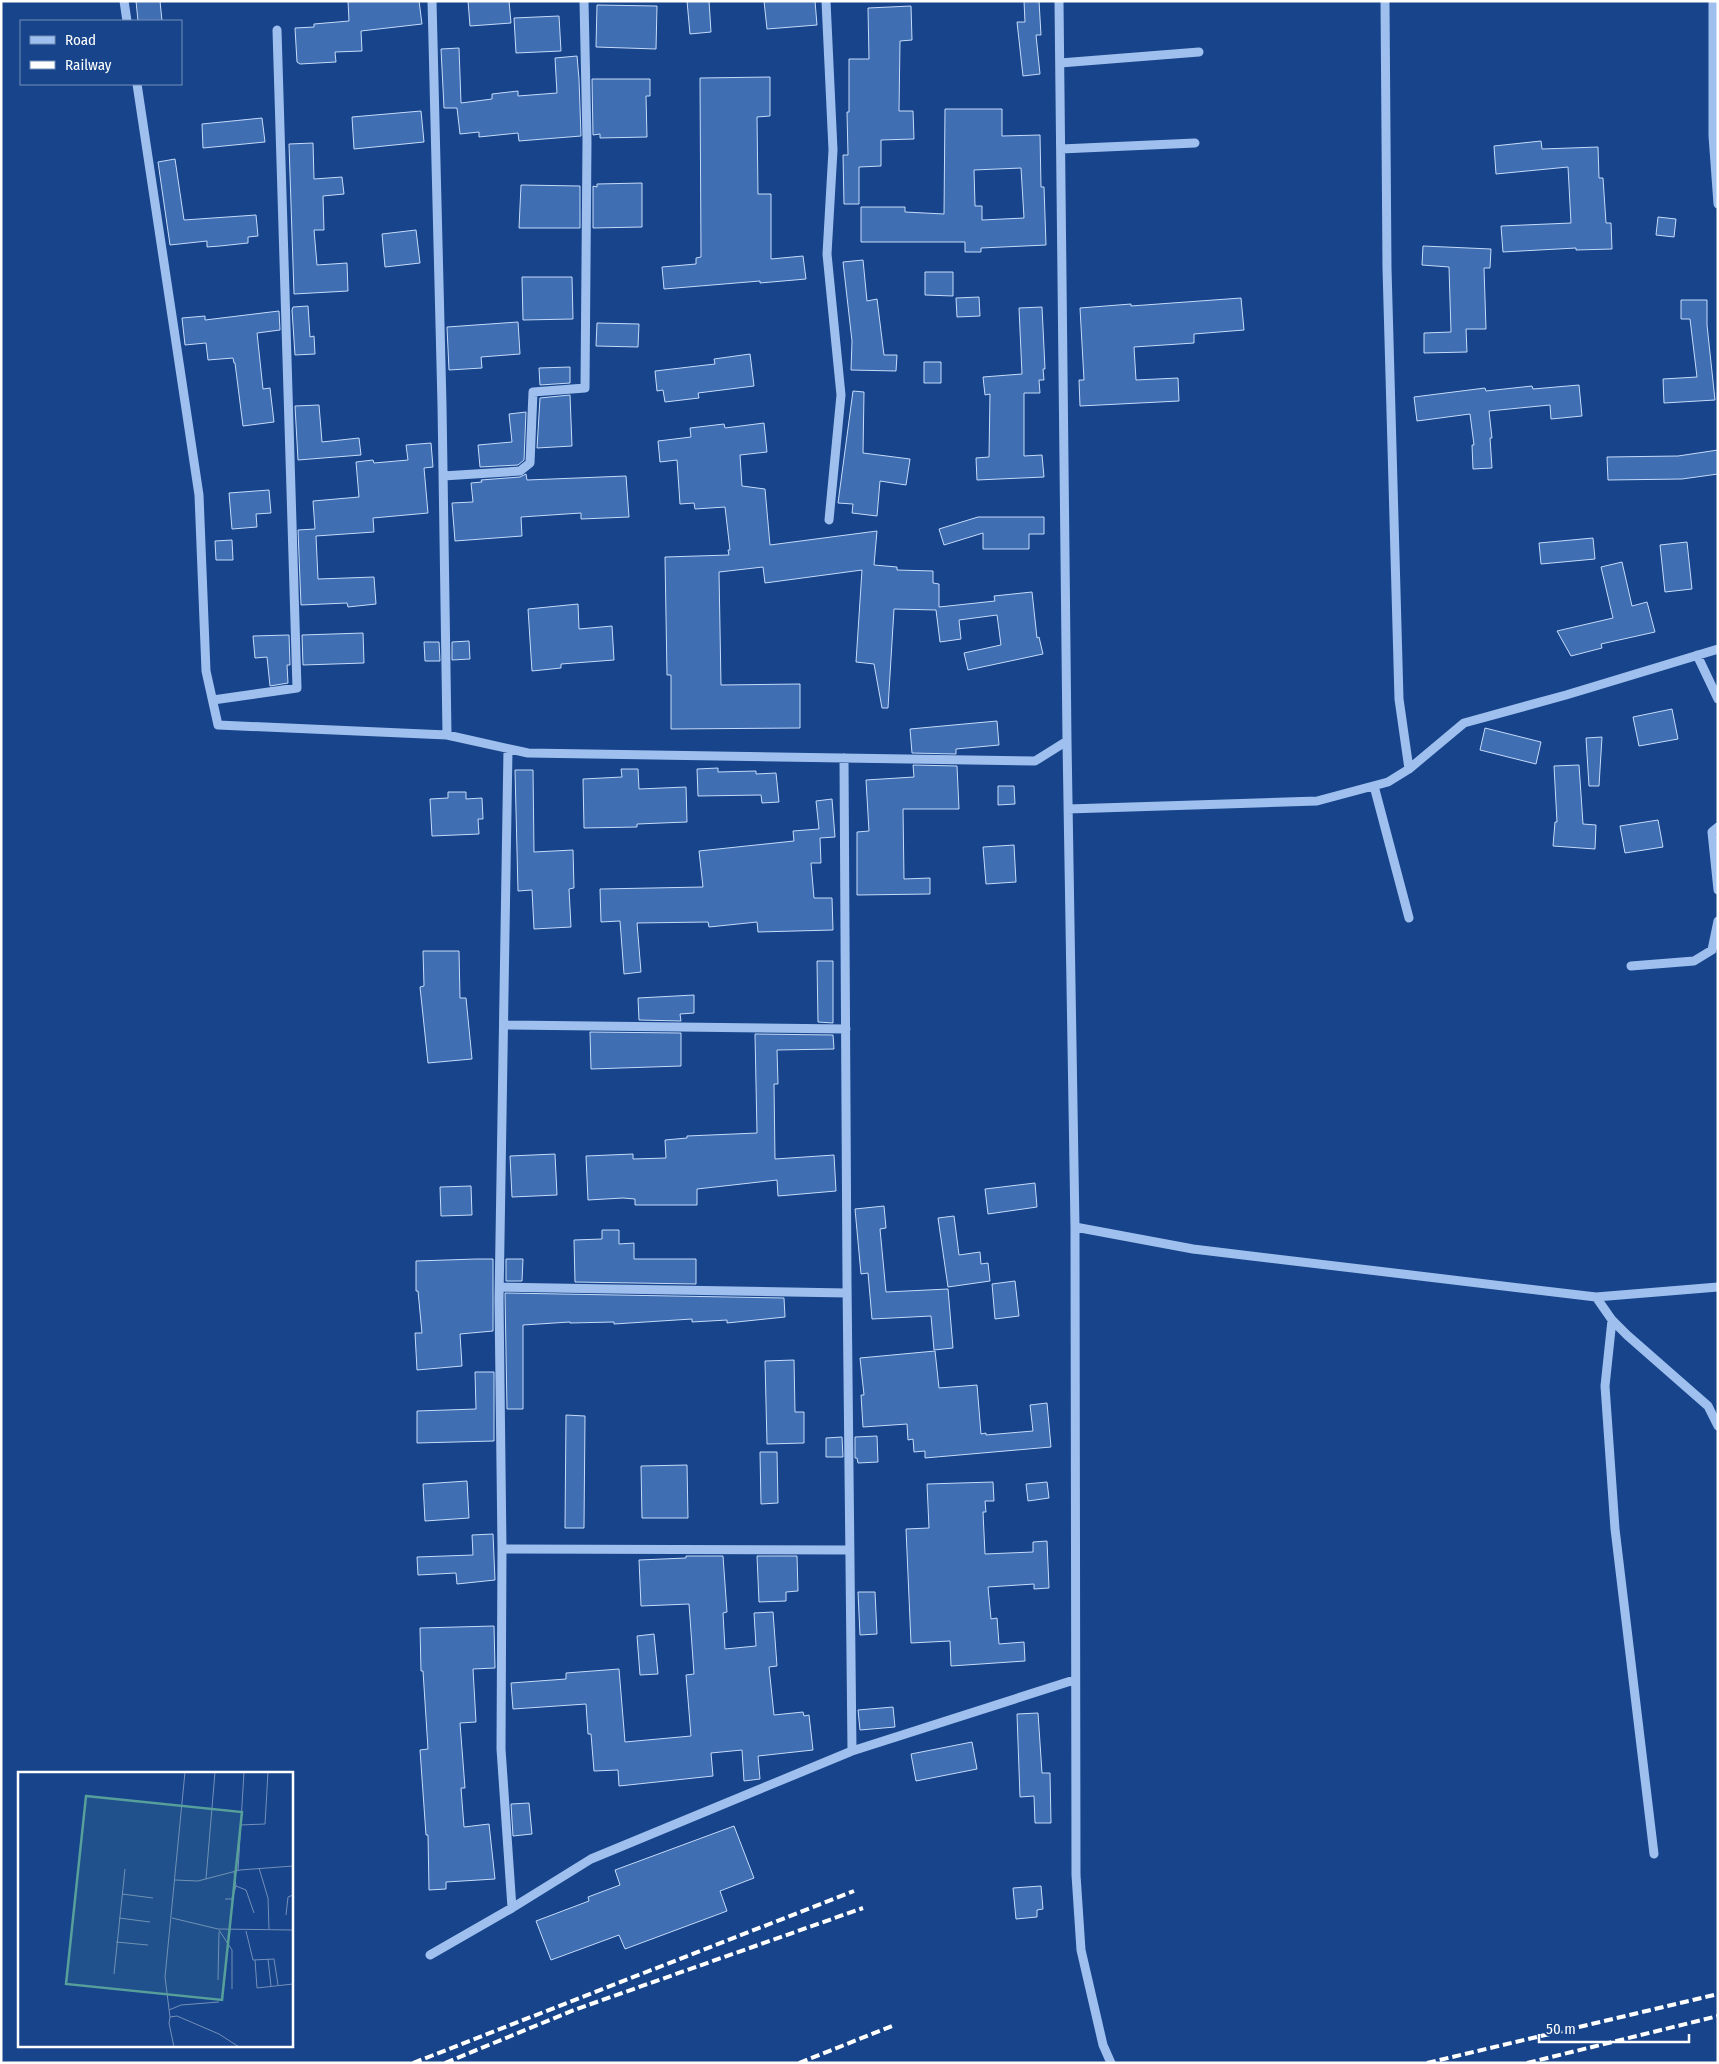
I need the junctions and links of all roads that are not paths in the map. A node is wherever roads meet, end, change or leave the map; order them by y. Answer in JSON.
{"nodes":[{"id":1,"x":124,"y":1,"type":"edge"},
{"id":2,"x":432,"y":1,"type":"edge"},
{"id":3,"x":584,"y":1,"type":"edge"},
{"id":4,"x":826,"y":1,"type":"edge"},
{"id":5,"x":1059,"y":1,"type":"edge"},
{"id":6,"x":1386,"y":1,"type":"edge"},
{"id":7,"x":1713,"y":1,"type":"edge"},
{"id":8,"x":127,"y":20,"type":"edge"},
{"id":9,"x":277,"y":30,"type":"dead end"},
{"id":10,"x":1199,"y":52,"type":"dead end"},
{"id":11,"x":1060,"y":63,"type":"junction"},
{"id":12,"x":137,"y":85,"type":"edge"},
{"id":13,"x":1716,"y":135,"type":"edge"},
{"id":14,"x":1195,"y":143,"type":"dead end"},
{"id":15,"x":1061,"y":149,"type":"junction"},
{"id":16,"x":1718,"y":204,"type":"edge"},
{"id":17,"x":443,"y":476,"type":"junction"},
{"id":18,"x":829,"y":520,"type":"dead end"},
{"id":19,"x":1718,"y":649,"type":"edge"},
{"id":20,"x":1697,"y":655,"type":"junction"},
{"id":21,"x":1718,"y":699,"type":"edge"},
{"id":22,"x":213,"y":700,"type":"junction"},
{"id":23,"x":447,"y":735,"type":"junction"},
{"id":24,"x":1067,"y":741,"type":"junction"},
{"id":25,"x":508,"y":749,"type":"junction"},
{"id":26,"x":844,"y":758,"type":"junction"},
{"id":27,"x":1409,"y":769,"type":"junction"},
{"id":28,"x":1374,"y":786,"type":"junction"},
{"id":29,"x":1068,"y":809,"type":"junction"},
{"id":30,"x":1718,"y":827,"type":"edge"},
{"id":31,"x":1718,"y":890,"type":"edge"},
{"id":32,"x":1409,"y":918,"type":"dead end"},
{"id":33,"x":1718,"y":921,"type":"edge"},
{"id":34,"x":1631,"y":966,"type":"dead end"},
{"id":35,"x":504,"y":1025,"type":"junction"},
{"id":36,"x":846,"y":1029,"type":"junction"},
{"id":37,"x":1075,"y":1226,"type":"junction"},
{"id":38,"x":500,"y":1287,"type":"junction"},
{"id":39,"x":1718,"y":1287,"type":"edge"},
{"id":40,"x":847,"y":1293,"type":"junction"},
{"id":41,"x":1596,"y":1297,"type":"junction"},
{"id":42,"x":1612,"y":1320,"type":"junction"},
{"id":43,"x":1718,"y":1426,"type":"edge"},
{"id":44,"x":502,"y":1549,"type":"junction"},
{"id":45,"x":850,"y":1550,"type":"junction"},
{"id":46,"x":1074,"y":1680,"type":"junction"},
{"id":47,"x":852,"y":1752,"type":"junction"},
{"id":48,"x":1654,"y":1854,"type":"dead end"},
{"id":49,"x":512,"y":1908,"type":"junction"},
{"id":50,"x":430,"y":1955,"type":"dead end"},
{"id":51,"x":1111,"y":2063,"type":"edge"}],
"edges":[{"from":1,"to":8,"type":"street"},
{"from":2,"to":17,"type":"street"},
{"from":3,"to":17,"type":"street"},
{"from":4,"to":18,"type":"street"},
{"from":5,"to":11,"type":"street"},
{"from":6,"to":27,"type":"street"},
{"from":7,"to":13,"type":"street"},
{"from":9,"to":22,"type":"street"},
{"from":10,"to":11,"type":"street"},
{"from":11,"to":15,"type":"street"},
{"from":12,"to":22,"type":"street"},
{"from":13,"to":16,"type":"street"},
{"from":14,"to":15,"type":"street"},
{"from":15,"to":24,"type":"street"},
{"from":17,"to":23,"type":"street"},
{"from":19,"to":20,"type":"street"},
{"from":20,"to":21,"type":"street"},
{"from":20,"to":27,"type":"street"},
{"from":22,"to":23,"type":"street"},
{"from":23,"to":25,"type":"street"},
{"from":24,"to":26,"type":"street"},
{"from":24,"to":29,"type":"street"},
{"from":25,"to":26,"type":"street"},
{"from":25,"to":35,"type":"street"},
{"from":26,"to":36,"type":"street"},
{"from":27,"to":28,"type":"street"},
{"from":28,"to":29,"type":"street"},
{"from":28,"to":32,"type":"street"},
{"from":29,"to":37,"type":"street"},
{"from":30,"to":31,"type":"street"},
{"from":33,"to":34,"type":"street"},
{"from":35,"to":36,"type":"street"},
{"from":35,"to":38,"type":"street"},
{"from":36,"to":40,"type":"street"},
{"from":37,"to":41,"type":"street"},
{"from":37,"to":46,"type":"street"},
{"from":38,"to":40,"type":"street"},
{"from":38,"to":44,"type":"street"},
{"from":39,"to":41,"type":"street"},
{"from":40,"to":45,"type":"street"},
{"from":41,"to":42,"type":"street"},
{"from":42,"to":43,"type":"street"},
{"from":42,"to":48,"type":"street"},
{"from":44,"to":45,"type":"street"},
{"from":44,"to":49,"type":"street"},
{"from":45,"to":47,"type":"street"},
{"from":46,"to":47,"type":"street"},
{"from":46,"to":51,"type":"street"},
{"from":47,"to":49,"type":"street"},
{"from":49,"to":50,"type":"street"}]}
